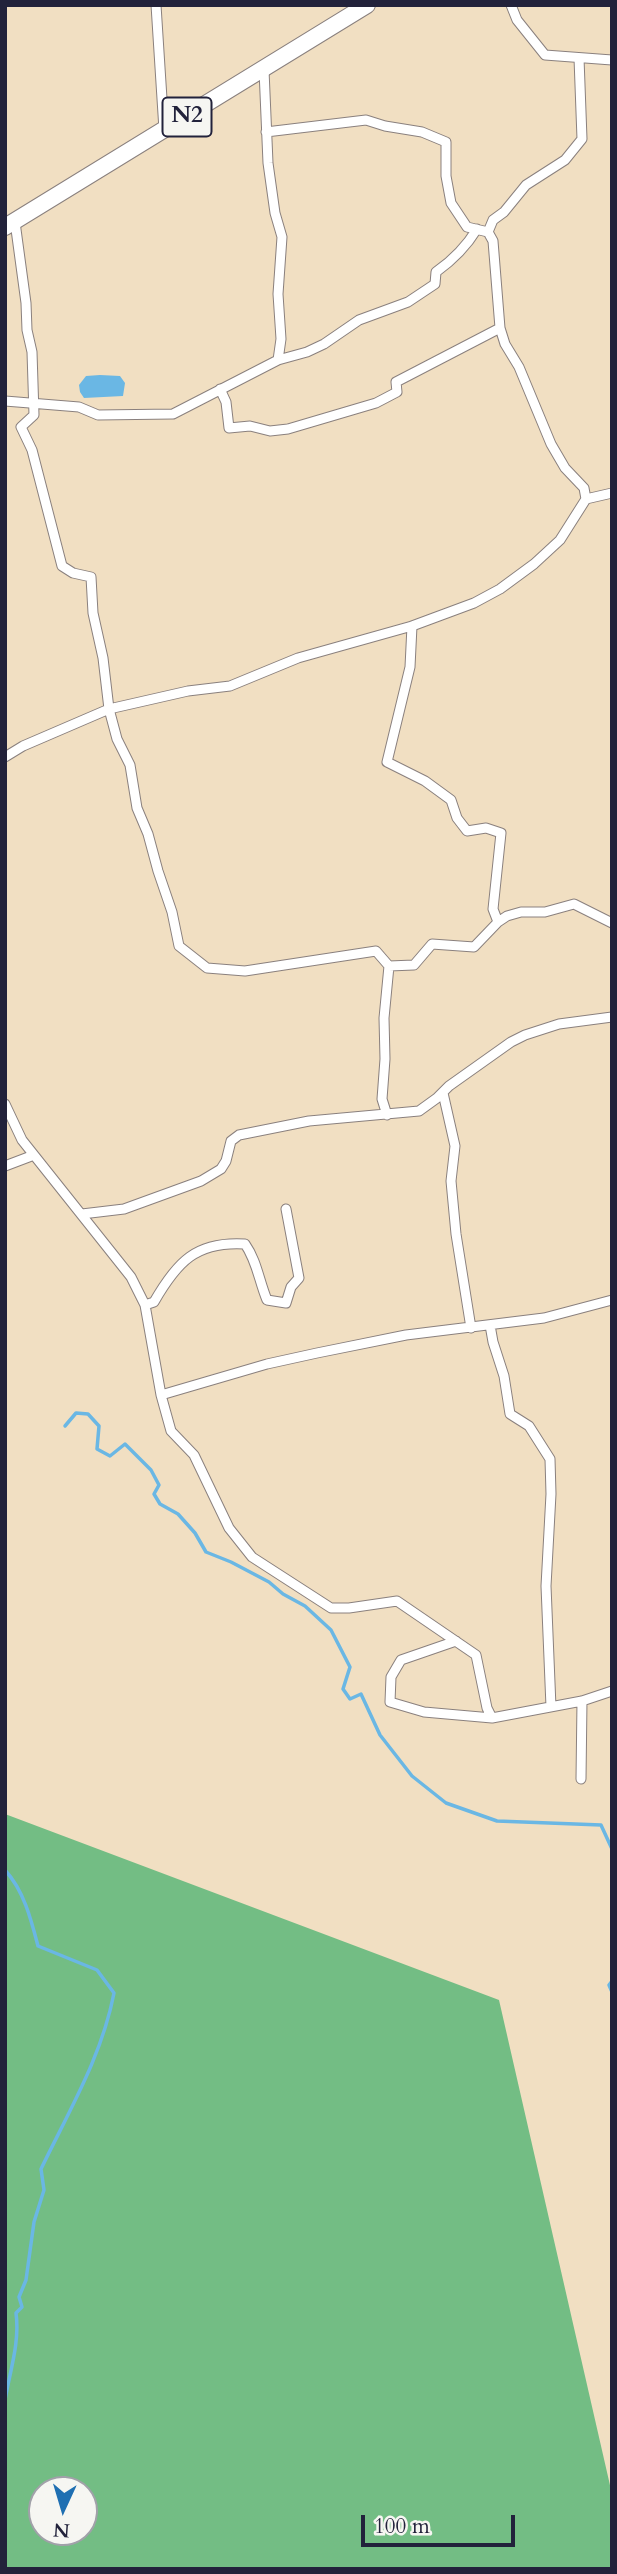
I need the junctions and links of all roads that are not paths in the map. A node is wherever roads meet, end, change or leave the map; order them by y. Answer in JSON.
{"nodes":[{"id":1,"x":156,"y":5,"type":"edge"},
{"id":2,"x":367,"y":5,"type":"edge"},
{"id":3,"x":511,"y":5,"type":"edge"},
{"id":4,"x":579,"y":58,"type":"junction"},
{"id":5,"x":612,"y":60,"type":"edge"},
{"id":6,"x":264,"y":70,"type":"junction"},
{"id":7,"x":164,"y":130,"type":"junction"},
{"id":8,"x":266,"y":132,"type":"junction"},
{"id":9,"x":10,"y":224,"type":"edge"},
{"id":10,"x":477,"y":229,"type":"junction"},
{"id":11,"x":488,"y":232,"type":"junction"},
{"id":12,"x":500,"y":328,"type":"junction"},
{"id":13,"x":278,"y":360,"type":"junction"},
{"id":14,"x":220,"y":389,"type":"junction"},
{"id":15,"x":5,"y":401,"type":"edge"},
{"id":16,"x":33,"y":404,"type":"junction"},
{"id":17,"x":612,"y":493,"type":"edge"},
{"id":18,"x":586,"y":499,"type":"junction"},
{"id":19,"x":412,"y":626,"type":"junction"},
{"id":20,"x":109,"y":709,"type":"junction"},
{"id":21,"x":5,"y":757,"type":"edge"},
{"id":22,"x":498,"y":922,"type":"junction"},
{"id":23,"x":612,"y":923,"type":"edge"},
{"id":24,"x":389,"y":966,"type":"junction"},
{"id":25,"x":612,"y":1017,"type":"edge"},
{"id":26,"x":443,"y":1093,"type":"junction"},
{"id":27,"x":5,"y":1104,"type":"edge"},
{"id":28,"x":387,"y":1115,"type":"junction"},
{"id":29,"x":34,"y":1155,"type":"junction"},
{"id":30,"x":5,"y":1166,"type":"edge"},
{"id":31,"x":286,"y":1209,"type":"dead end"},
{"id":32,"x":82,"y":1214,"type":"junction"},
{"id":33,"x":612,"y":1300,"type":"edge"},
{"id":34,"x":145,"y":1305,"type":"junction"},
{"id":35,"x":491,"y":1325,"type":"junction"},
{"id":36,"x":471,"y":1328,"type":"junction"},
{"id":37,"x":161,"y":1395,"type":"junction"},
{"id":38,"x":456,"y":1641,"type":"junction"},
{"id":39,"x":612,"y":1691,"type":"edge"},
{"id":40,"x":582,"y":1701,"type":"junction"},
{"id":41,"x":551,"y":1707,"type":"junction"},
{"id":42,"x":492,"y":1718,"type":"junction"},
{"id":43,"x":581,"y":1779,"type":"dead end"}],
"edges":[{"from":1,"to":7,"type":"street"},
{"from":2,"to":6,"type":"highway","number":"N2"},
{"from":3,"to":4,"type":"street"},
{"from":4,"to":5,"type":"street"},
{"from":4,"to":11,"type":"street"},
{"from":6,"to":7,"type":"highway","number":"N2"},
{"from":6,"to":8,"type":"street"},
{"from":7,"to":9,"type":"highway","number":"N2"},
{"from":8,"to":10,"type":"street"},
{"from":8,"to":13,"type":"street"},
{"from":9,"to":16,"type":"street"},
{"from":10,"to":11,"type":"street"},
{"from":10,"to":13,"type":"street"},
{"from":11,"to":12,"type":"street"},
{"from":12,"to":14,"type":"street"},
{"from":12,"to":18,"type":"street"},
{"from":13,"to":14,"type":"street"},
{"from":14,"to":16,"type":"street"},
{"from":15,"to":16,"type":"street"},
{"from":16,"to":20,"type":"street"},
{"from":17,"to":18,"type":"street"},
{"from":18,"to":19,"type":"street"},
{"from":19,"to":20,"type":"street"},
{"from":19,"to":22,"type":"street"},
{"from":20,"to":21,"type":"street"},
{"from":20,"to":24,"type":"street"},
{"from":22,"to":23,"type":"street"},
{"from":22,"to":24,"type":"street"},
{"from":24,"to":28,"type":"street"},
{"from":25,"to":26,"type":"street"},
{"from":26,"to":28,"type":"street"},
{"from":26,"to":36,"type":"street"},
{"from":27,"to":29,"type":"street"},
{"from":28,"to":32,"type":"street"},
{"from":29,"to":30,"type":"street"},
{"from":29,"to":32,"type":"street"},
{"from":31,"to":34,"type":"street"},
{"from":32,"to":34,"type":"street"},
{"from":33,"to":35,"type":"street"},
{"from":34,"to":37,"type":"street"},
{"from":35,"to":36,"type":"street"},
{"from":35,"to":41,"type":"street"},
{"from":36,"to":37,"type":"street"},
{"from":37,"to":38,"type":"street"},
{"from":38,"to":42,"type":"street"},
{"from":38,"to":42,"type":"street"},
{"from":39,"to":40,"type":"street"},
{"from":40,"to":41,"type":"street"},
{"from":40,"to":43,"type":"street"},
{"from":41,"to":42,"type":"street"}]}
